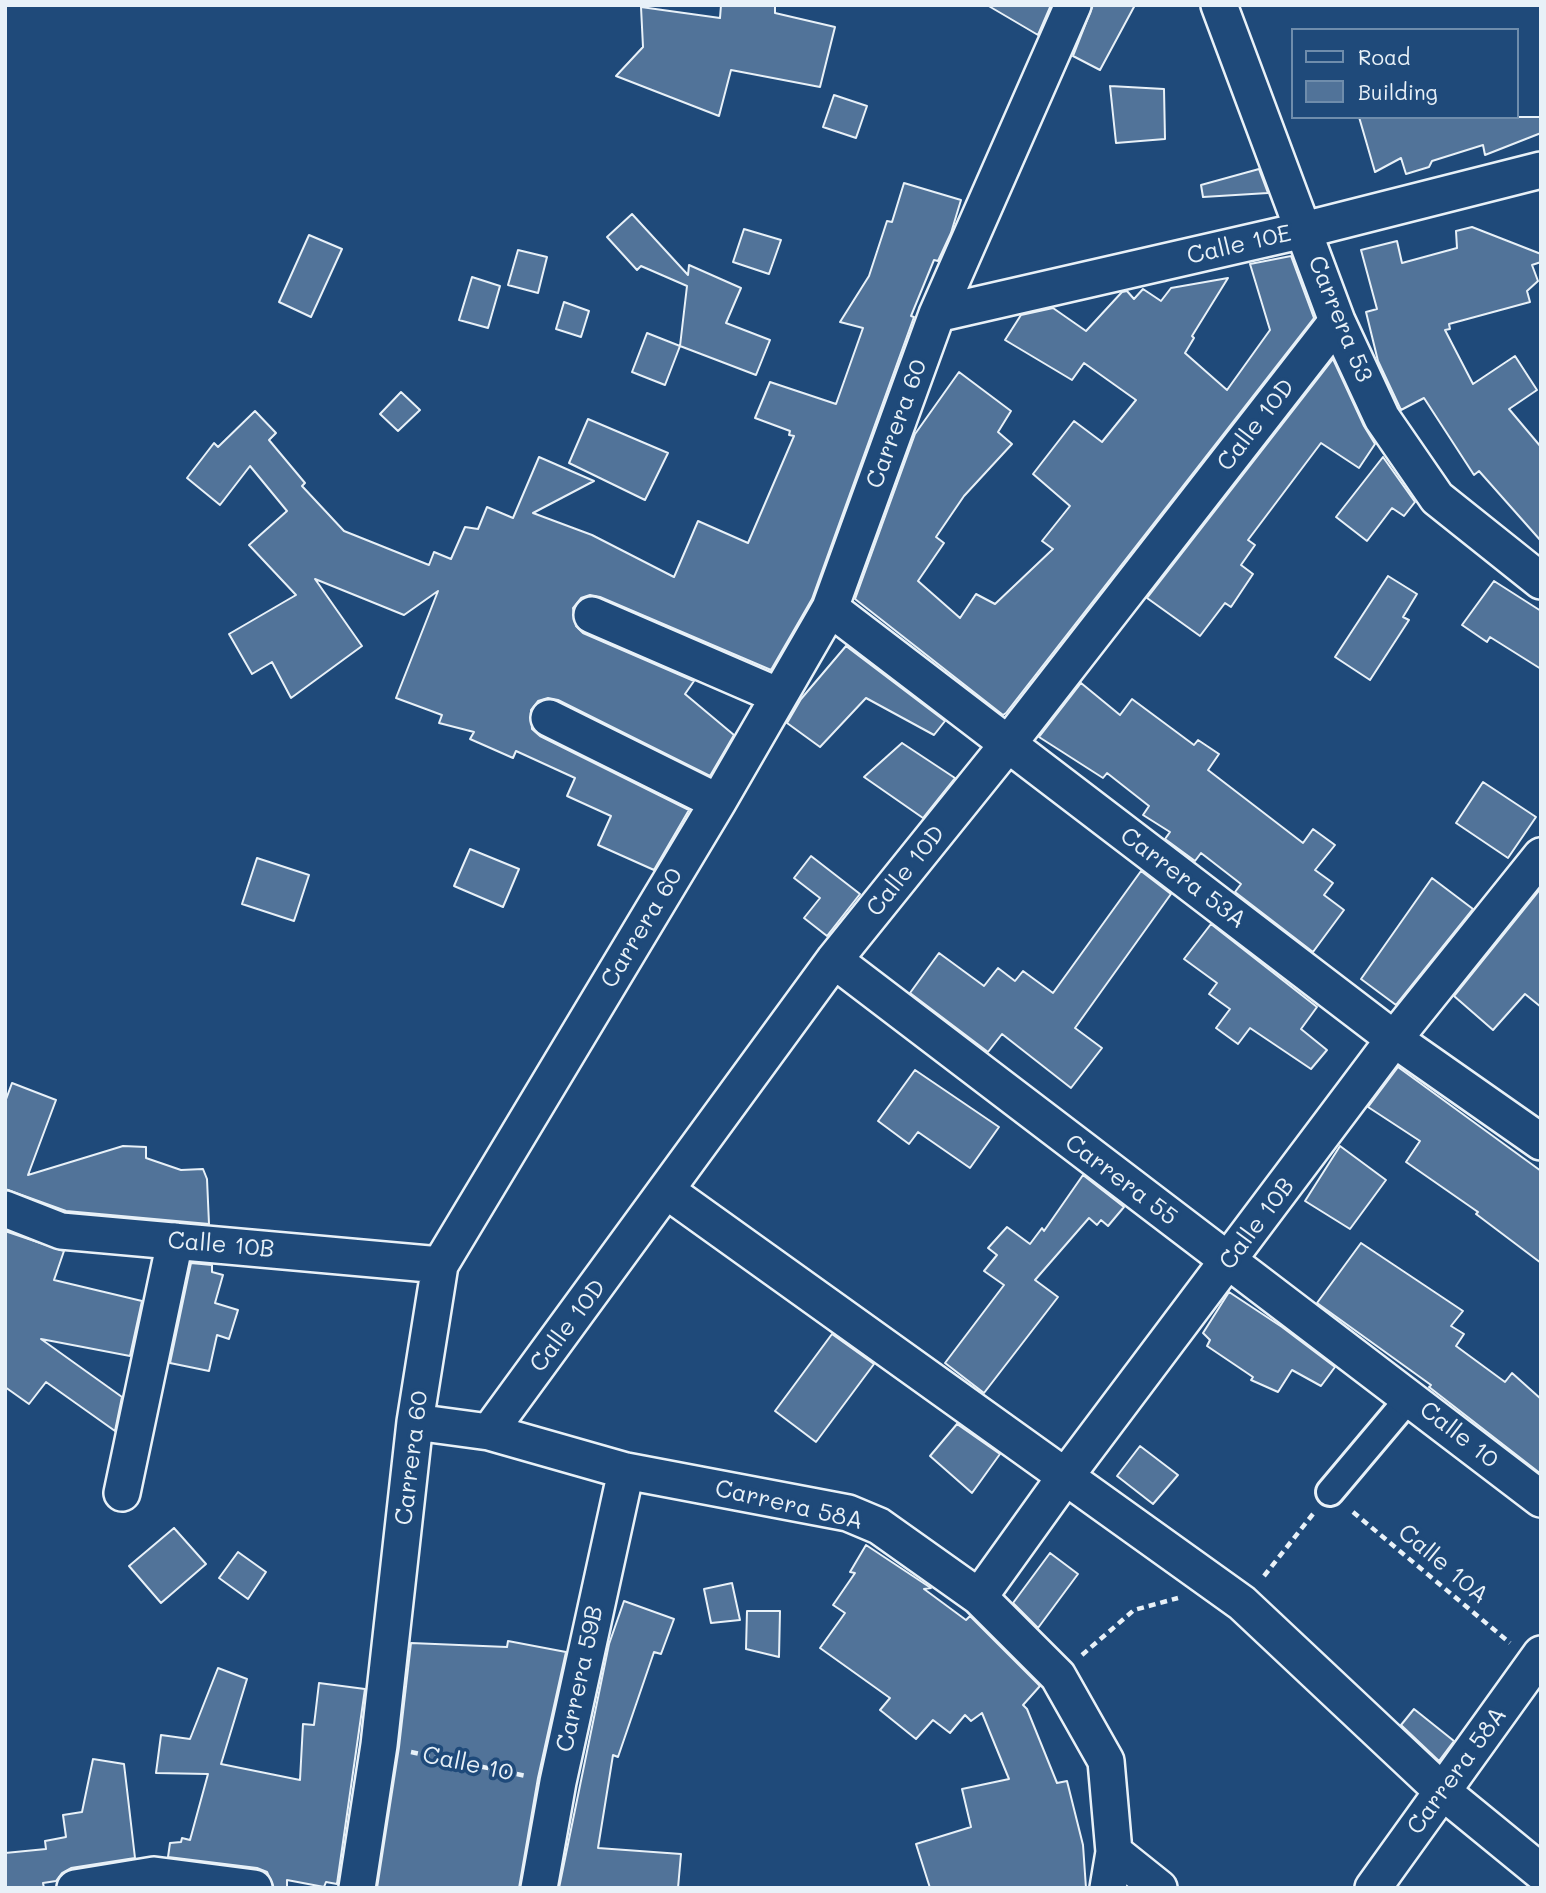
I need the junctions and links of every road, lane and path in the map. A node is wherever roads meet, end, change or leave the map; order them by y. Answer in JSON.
{"nodes":[{"id":1,"x":1073,"y":5,"type":"edge"},
{"id":2,"x":1219,"y":5,"type":"edge"},
{"id":3,"x":1541,"y":170,"type":"edge"},
{"id":4,"x":1304,"y":230,"type":"junction"},
{"id":5,"x":936,"y":314,"type":"junction"},
{"id":6,"x":1338,"y":321,"type":"junction"},
{"id":7,"x":1541,"y":581,"type":"edge"},
{"id":8,"x":830,"y":608,"type":"junction"},
{"id":9,"x":592,"y":615,"type":"dead end"},
{"id":10,"x":779,"y":696,"type":"junction"},
{"id":11,"x":549,"y":718,"type":"dead end"},
{"id":12,"x":1008,"y":744,"type":"junction"},
{"id":13,"x":718,"y":802,"type":"junction"},
{"id":14,"x":1541,"y":856,"type":"edge"},
{"id":15,"x":834,"y":960,"type":"junction"},
{"id":16,"x":1394,"y":1039,"type":"junction"},
{"id":17,"x":1541,"y":1142,"type":"edge"},
{"id":18,"x":667,"y":1191,"type":"junction"},
{"id":19,"x":5,"y":1209,"type":"edge"},
{"id":20,"x":175,"y":1241,"type":"junction"},
{"id":21,"x":1229,"y":1262,"type":"junction"},
{"id":22,"x":440,"y":1265,"type":"junction"},
{"id":23,"x":1410,"y":1397,"type":"junction"},
{"id":24,"x":415,"y":1422,"type":"junction"},
{"id":25,"x":489,"y":1432,"type":"junction"},
{"id":26,"x":626,"y":1471,"type":"junction"},
{"id":27,"x":1065,"y":1476,"type":"junction"},
{"id":28,"x":122,"y":1493,"type":"dead end"},
{"id":29,"x":1330,"y":1493,"type":"joint"},
{"id":30,"x":1541,"y":1499,"type":"edge"},
{"id":31,"x":979,"y":1597,"type":"junction"},
{"id":32,"x":1537,"y":1659,"type":"edge"},
{"id":33,"x":379,"y":1745,"type":"junction"},
{"id":34,"x":558,"y":1782,"type":"junction"},
{"id":35,"x":1442,"y":1791,"type":"junction"},
{"id":36,"x":1114,"y":1852,"type":"junction"},
{"id":37,"x":1541,"y":1872,"type":"edge"},
{"id":38,"x":75,"y":1888,"type":"edge"},
{"id":39,"x":254,"y":1888,"type":"edge"},
{"id":40,"x":357,"y":1888,"type":"edge"},
{"id":41,"x":539,"y":1888,"type":"edge"},
{"id":42,"x":1108,"y":1888,"type":"edge"},
{"id":43,"x":1159,"y":1888,"type":"edge"},
{"id":44,"x":1373,"y":1888,"type":"edge"},
{"id":45,"x":1530,"y":1888,"type":"edge"}],
"edges":[{"from":1,"to":5,"type":"street","name":"Carrera 60"},
{"from":2,"to":4,"type":"street","name":"Carrera 53"},
{"from":3,"to":4,"type":"street","name":"Calle 10E"},
{"from":4,"to":5,"type":"street","name":"Calle 10E"},
{"from":4,"to":6,"type":"street","name":"Carrera 53"},
{"from":5,"to":8,"type":"street","name":"Carrera 60"},
{"from":6,"to":7,"type":"street","name":"Carrera 53"},
{"from":6,"to":12,"type":"street","name":"Calle 10D"},
{"from":8,"to":10,"type":"street","name":"Carrera 60"},
{"from":8,"to":12,"type":"street","name":"Carrera 53A"},
{"from":9,"to":10,"type":"street"},
{"from":10,"to":13,"type":"street","name":"Carrera 60"},
{"from":11,"to":13,"type":"street"},
{"from":12,"to":15,"type":"street","name":"Calle 10D"},
{"from":12,"to":16,"type":"street","name":"Carrera 53A"},
{"from":13,"to":22,"type":"street","name":"Carrera 60"},
{"from":14,"to":16,"type":"street","name":"Calle 10B"},
{"from":15,"to":18,"type":"street","name":"Calle 10D"},
{"from":15,"to":21,"type":"street","name":"Carrera 55"},
{"from":16,"to":17,"type":"street","name":"Carrera 53A"},
{"from":16,"to":21,"type":"street","name":"Calle 10B"},
{"from":18,"to":25,"type":"street","name":"Calle 10D"},
{"from":18,"to":27,"type":"street"},
{"from":19,"to":20,"type":"street","name":"Calle 10B"},
{"from":20,"to":22,"type":"street","name":"Calle 10B"},
{"from":20,"to":28,"type":"street"},
{"from":21,"to":23,"type":"street","name":"Carrera 55"},
{"from":21,"to":27,"type":"street","name":"Calle 10B"},
{"from":22,"to":24,"type":"street","name":"Carrera 60"},
{"from":23,"to":29,"type":"street","name":"Calle 10"},
{"from":23,"to":30,"type":"street","name":"Calle 10"},
{"from":24,"to":25,"type":"street","name":"Carrera 58A"},
{"from":24,"to":33,"type":"street","name":"Carrera 60"},
{"from":25,"to":26,"type":"street","name":"Carrera 58A"},
{"from":26,"to":31,"type":"street","name":"Carrera 58A"},
{"from":26,"to":34,"type":"street","name":"Carrera 59B"},
{"from":27,"to":31,"type":"street","name":"Calle 10B"},
{"from":27,"to":35,"type":"street"},
{"from":29,"to":32,"type":"path","name":"Calle 10A"},
{"from":31,"to":36,"type":"street","name":"Carrera 58A"},
{"from":32,"to":35,"type":"street","name":"Carrera 58A"},
{"from":33,"to":34,"type":"path","name":"Calle 10"},
{"from":33,"to":40,"type":"street","name":"Carrera 60"},
{"from":34,"to":41,"type":"street","name":"Carrera 59B"},
{"from":35,"to":37,"type":"street"},
{"from":35,"to":44,"type":"street","name":"Carrera 58A"},
{"from":36,"to":42,"type":"street","name":"Carrera 58A"},
{"from":36,"to":43,"type":"street"},
{"from":37,"to":45,"type":"street"},
{"from":38,"to":39,"type":"street"}]}
